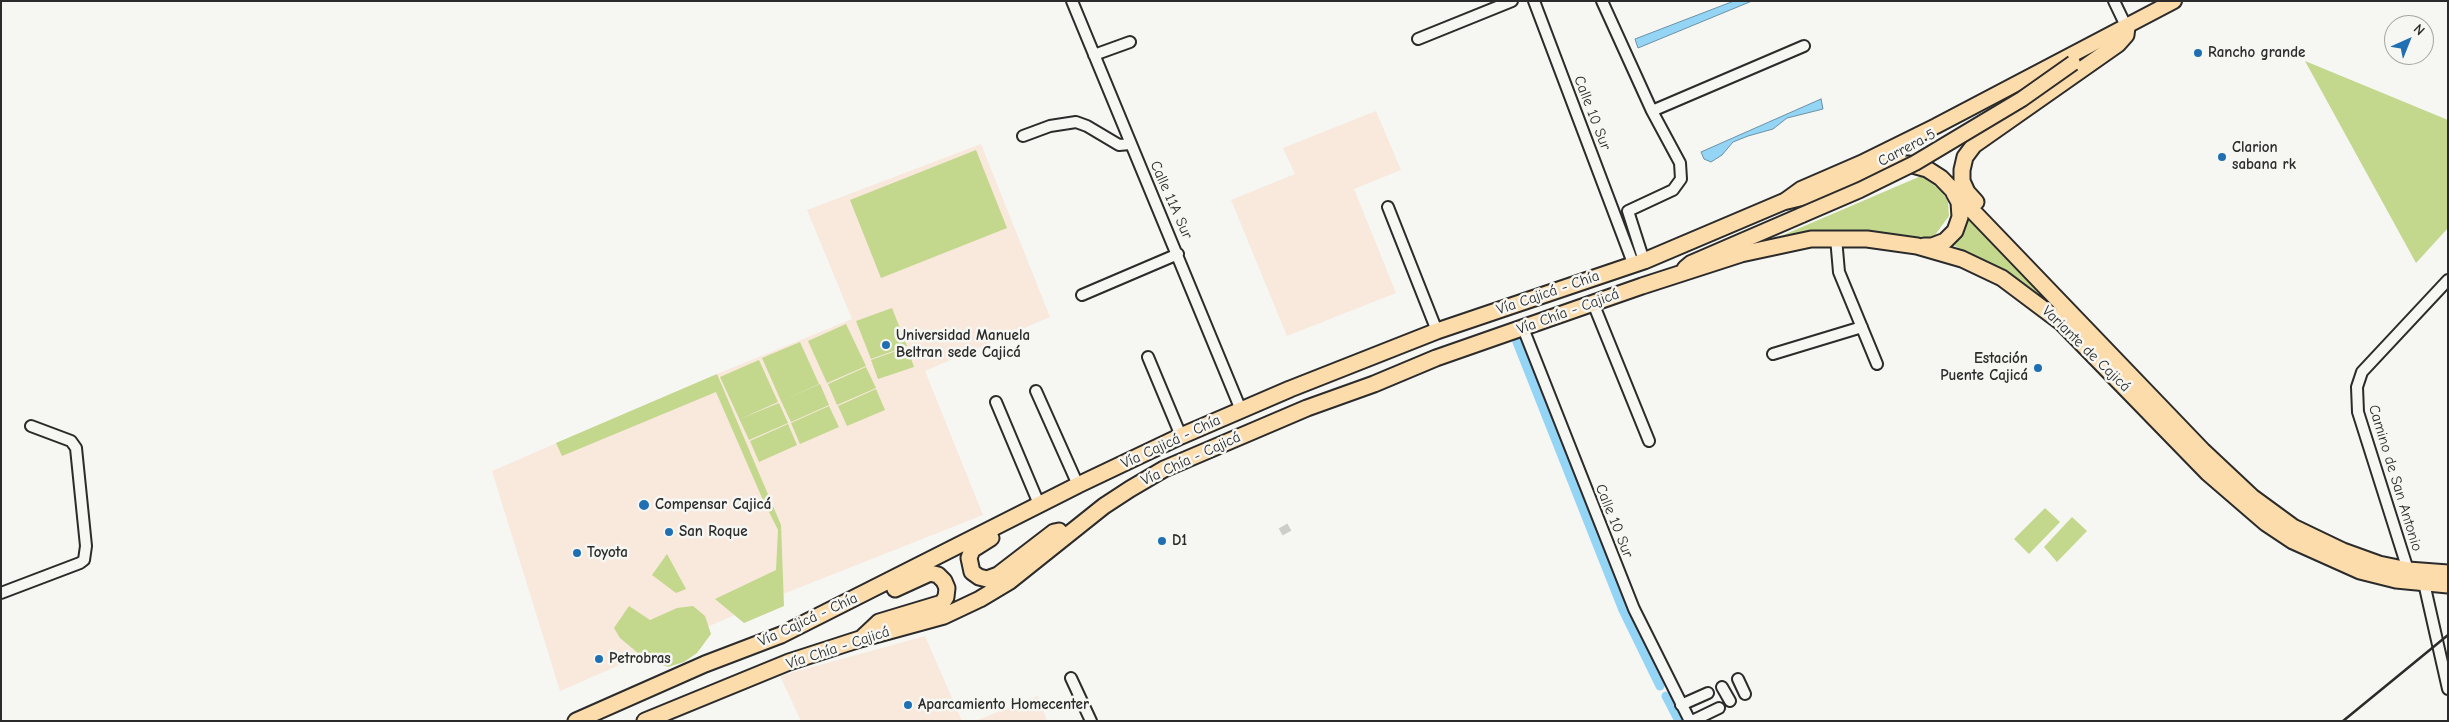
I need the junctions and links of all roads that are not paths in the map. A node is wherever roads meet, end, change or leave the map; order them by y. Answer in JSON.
{"nodes":[{"id":1,"x":1072,"y":1,"type":"edge"},
{"id":2,"x":1512,"y":1,"type":"edge"},
{"id":3,"x":1534,"y":1,"type":"edge"},
{"id":4,"x":1602,"y":1,"type":"edge"},
{"id":5,"x":2114,"y":1,"type":"edge"},
{"id":6,"x":2174,"y":1,"type":"edge"},
{"id":7,"x":2130,"y":25,"type":"junction"},
{"id":8,"x":1418,"y":39,"type":"dead end"},
{"id":9,"x":1130,"y":42,"type":"dead end"},
{"id":10,"x":1804,"y":46,"type":"dead end"},
{"id":11,"x":1094,"y":55,"type":"junction"},
{"id":12,"x":1652,"y":111,"type":"junction"},
{"id":13,"x":1023,"y":136,"type":"dead end"},
{"id":14,"x":1130,"y":144,"type":"junction"},
{"id":15,"x":1953,"y":190,"type":"junction"},
{"id":16,"x":1783,"y":202,"type":"junction"},
{"id":17,"x":1388,"y":207,"type":"dead end"},
{"id":18,"x":1836,"y":238,"type":"junction"},
{"id":19,"x":1917,"y":246,"type":"junction"},
{"id":20,"x":2014,"y":253,"type":"junction"},
{"id":21,"x":1178,"y":254,"type":"junction"},
{"id":22,"x":1638,"y":262,"type":"junction"},
{"id":23,"x":1678,"y":274,"type":"junction"},
{"id":24,"x":2448,"y":280,"type":"edge"},
{"id":25,"x":1082,"y":295,"type":"dead end"},
{"id":26,"x":1594,"y":303,"type":"junction"},
{"id":27,"x":1862,"y":327,"type":"junction"},
{"id":28,"x":1522,"y":328,"type":"junction"},
{"id":29,"x":1437,"y":331,"type":"junction"},
{"id":30,"x":1773,"y":354,"type":"dead end"},
{"id":31,"x":1148,"y":357,"type":"dead end"},
{"id":32,"x":1877,"y":364,"type":"dead end"},
{"id":33,"x":1036,"y":391,"type":"dead end"},
{"id":34,"x":996,"y":402,"type":"dead end"},
{"id":35,"x":1241,"y":410,"type":"junction"},
{"id":36,"x":31,"y":426,"type":"dead end"},
{"id":37,"x":1180,"y":436,"type":"junction"},
{"id":38,"x":1650,"y":440,"type":"dead end"},
{"id":39,"x":1078,"y":485,"type":"junction"},
{"id":40,"x":1034,"y":507,"type":"junction"},
{"id":41,"x":1076,"y":528,"type":"junction"},
{"id":42,"x":2408,"y":570,"type":"junction"},
{"id":43,"x":2448,"y":573,"type":"edge"},
{"id":44,"x":2424,"y":583,"type":"junction"},
{"id":45,"x":2448,"y":585,"type":"edge"},
{"id":46,"x":1,"y":593,"type":"edge"},
{"id":47,"x":860,"y":639,"type":"junction"},
{"id":48,"x":2448,"y":641,"type":"edge"},
{"id":49,"x":756,"y":644,"type":"junction"},
{"id":50,"x":2440,"y":648,"type":"junction"},
{"id":51,"x":1070,"y":678,"type":"dead end"},
{"id":52,"x":1738,"y":679,"type":"dead end"},
{"id":53,"x":1722,"y":687,"type":"dead end"},
{"id":54,"x":2448,"y":690,"type":"edge"},
{"id":55,"x":1745,"y":694,"type":"dead end"},
{"id":56,"x":1730,"y":701,"type":"dead end"},
{"id":57,"x":1682,"y":705,"type":"junction"},
{"id":58,"x":576,"y":721,"type":"edge"},
{"id":59,"x":645,"y":721,"type":"edge"},
{"id":60,"x":1091,"y":721,"type":"edge"},
{"id":61,"x":1691,"y":721,"type":"edge"}],
"edges":[{"from":1,"to":11,"type":"street","name":"Calle 11A Sur"},
{"from":2,"to":8,"type":"street"},
{"from":3,"to":22,"type":"street","name":"Calle 10 Sur"},
{"from":4,"to":12,"type":"street"},
{"from":5,"to":7,"type":"street"},
{"from":6,"to":7,"type":"main road","name":"Carrera 5"},
{"from":7,"to":16,"type":"main road","name":"Carrera 5"},
{"from":7,"to":20,"type":"highway"},
{"from":7,"to":23,"type":"main road","name":"Carrera 5","bridge":true},
{"from":9,"to":11,"type":"street"},
{"from":10,"to":12,"type":"street"},
{"from":11,"to":14,"type":"street","name":"Calle 11A Sur"},
{"from":12,"to":22,"type":"street"},
{"from":13,"to":14,"type":"street"},
{"from":14,"to":21,"type":"street","name":"Calle 11A Sur"},
{"from":15,"to":16,"type":"highway","name":"Variante de Cajicá"},
{"from":15,"to":19,"type":"highway"},
{"from":15,"to":20,"type":"highway","name":"Variante de Cajicá"},
{"from":16,"to":22,"type":"highway","name":"Vía Cajicá - Chía"},
{"from":17,"to":29,"type":"street"},
{"from":18,"to":19,"type":"highway","name":"Variante de Cajicá"},
{"from":18,"to":23,"type":"highway","name":"Variante de Cajicá"},
{"from":18,"to":27,"type":"street"},
{"from":19,"to":44,"type":"highway","name":"Variante de Cajicá"},
{"from":20,"to":42,"type":"highway","name":"Variante de Cajicá"},
{"from":21,"to":25,"type":"street"},
{"from":21,"to":35,"type":"street","name":"Calle 11A Sur"},
{"from":22,"to":29,"type":"highway","name":"Vía Cajicá - Chía"},
{"from":23,"to":26,"type":"highway","name":"Vía Chía - Cajicá"},
{"from":24,"to":42,"type":"street","name":"Camino de San Antonio"},
{"from":26,"to":28,"type":"highway","name":"Vía Chía - Cajicá"},
{"from":26,"to":38,"type":"street"},
{"from":27,"to":30,"type":"street"},
{"from":27,"to":32,"type":"street"},
{"from":28,"to":41,"type":"highway","name":"Vía Chía - Cajicá"},
{"from":28,"to":57,"type":"street","name":"Calle 10 Sur"},
{"from":29,"to":35,"type":"highway","name":"Vía Cajicá - Chía"},
{"from":31,"to":37,"type":"street"},
{"from":33,"to":39,"type":"street"},
{"from":34,"to":40,"type":"street"},
{"from":35,"to":37,"type":"highway","name":"Vía Cajicá - Chía"},
{"from":36,"to":46,"type":"street"},
{"from":37,"to":39,"type":"highway","name":"Vía Cajicá - Chía"},
{"from":39,"to":40,"type":"highway","name":"Vía Cajicá - Chía"},
{"from":40,"to":41,"type":"highway"},
{"from":40,"to":49,"type":"highway","name":"Vía Cajicá - Chía"},
{"from":41,"to":47,"type":"highway","name":"Vía Chía - Cajicá"},
{"from":42,"to":43,"type":"highway","name":"Variante de Cajicá"},
{"from":44,"to":45,"type":"highway","name":"Variante de Cajicá"},
{"from":44,"to":50,"type":"street"},
{"from":47,"to":49,"type":"highway"},
{"from":47,"to":59,"type":"highway","name":"Vía Chía - Cajicá"},
{"from":48,"to":50,"type":"street"},
{"from":49,"to":58,"type":"highway","name":"Vía Cajicá - Chía"},
{"from":50,"to":54,"type":"street"},
{"from":51,"to":60,"type":"street"},
{"from":52,"to":55,"type":"street"},
{"from":53,"to":56,"type":"street"},
{"from":57,"to":61,"type":"street","name":"Calle 10 Sur"},
{"from":57,"to":61,"type":"street"}]}
